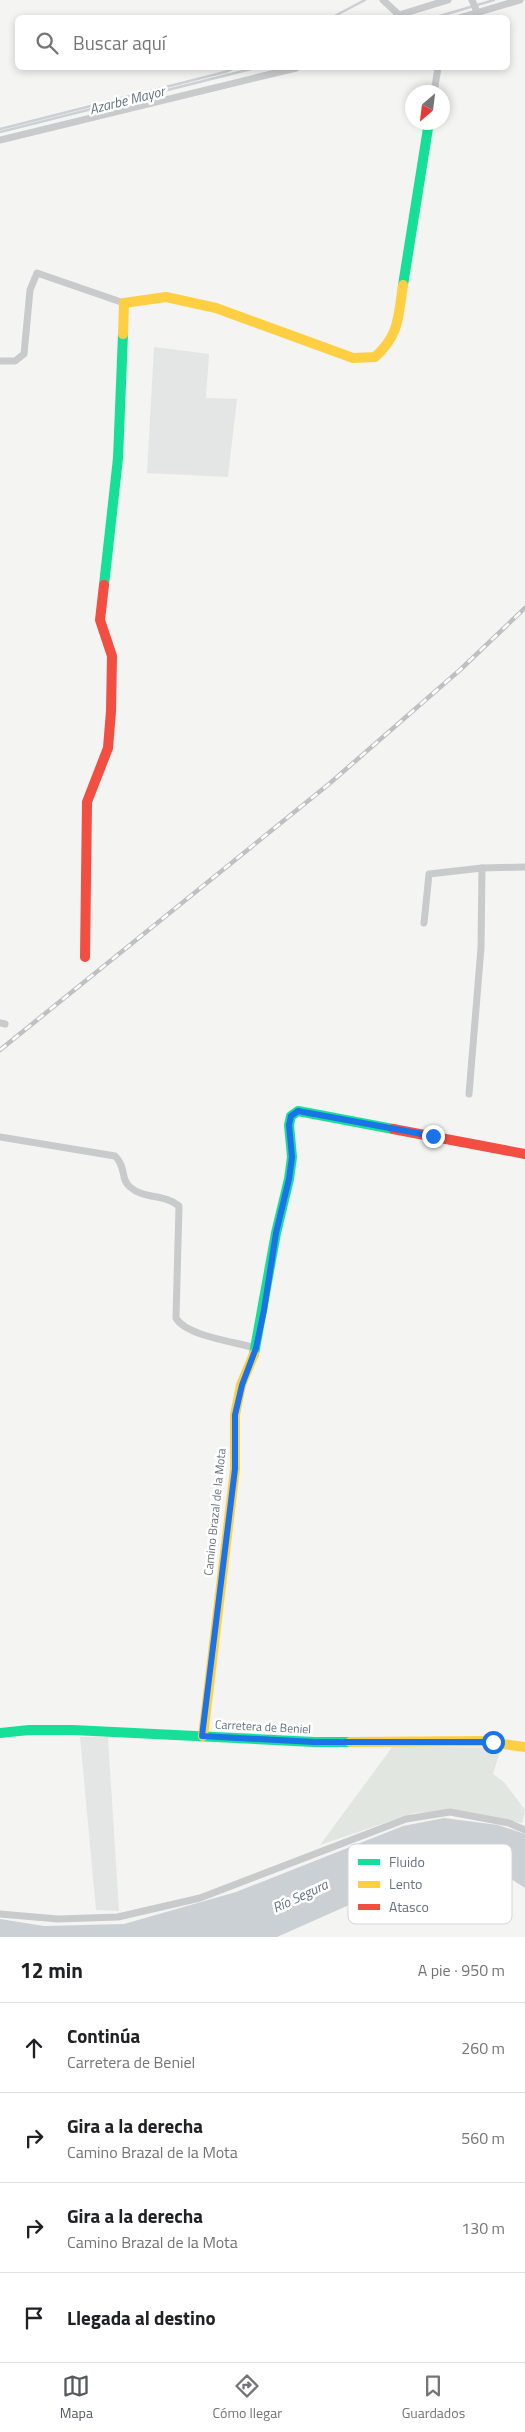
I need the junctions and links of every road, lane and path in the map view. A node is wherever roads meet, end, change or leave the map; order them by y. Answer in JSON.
{"nodes":[{"id":1,"x":383,"y":0,"type":"edge"},
{"id":2,"x":448,"y":0,"type":"edge"},
{"id":3,"x":472,"y":0,"type":"edge"},
{"id":4,"x":520,"y":0,"type":"edge"},
{"id":5,"x":477,"y":12,"type":"junction"},
{"id":6,"x":468,"y":15,"type":"edge"},
{"id":7,"x":288,"y":70,"type":"edge"},
{"id":8,"x":438,"y":70,"type":"edge"},
{"id":9,"x":435,"y":85,"type":"edge"},
{"id":10,"x":428,"y":130,"type":"edge"},
{"id":11,"x":0,"y":140,"type":"edge"},
{"id":12,"x":124,"y":303,"type":"junction"},
{"id":13,"x":0,"y":361,"type":"edge"},
{"id":14,"x":525,"y":867,"type":"edge"},
{"id":15,"x":482,"y":868,"type":"junction"},
{"id":16,"x":424,"y":923,"type":"dead end"},
{"id":17,"x":85,"y":957,"type":"dead end"},
{"id":18,"x":469,"y":1094,"type":"dead end"},
{"id":19,"x":0,"y":1136,"type":"edge"},
{"id":20,"x":525,"y":1154,"type":"edge"},
{"id":21,"x":256,"y":1348,"type":"junction"},
{"id":22,"x":0,"y":1734,"type":"edge"},
{"id":23,"x":202,"y":1736,"type":"junction"},
{"id":24,"x":525,"y":1747,"type":"edge"},
{"id":25,"x":525,"y":1830,"type":"edge"},
{"id":26,"x":0,"y":1914,"type":"edge"}],
"edges":[{"from":1,"to":2,"type":"street"},
{"from":3,"to":5,"type":"street"},
{"from":4,"to":5,"type":"street"},
{"from":5,"to":6,"type":"street"},
{"from":7,"to":11,"type":"street"},
{"from":8,"to":9,"type":"street"},
{"from":10,"to":12,"type":"street"},
{"from":12,"to":13,"type":"street"},
{"from":12,"to":17,"type":"street"},
{"from":14,"to":15,"type":"street"},
{"from":15,"to":16,"type":"street"},
{"from":15,"to":18,"type":"street"},
{"from":19,"to":21,"type":"street"},
{"from":20,"to":21,"type":"street","name":"Camino Brazal de la Mota"},
{"from":21,"to":23,"type":"street","name":"Camino Brazal de la Mota"},
{"from":22,"to":23,"type":"street","name":"Carretera de Beniel"},
{"from":23,"to":24,"type":"street","name":"Carretera de Beniel"},
{"from":25,"to":26,"type":"street"}]}
